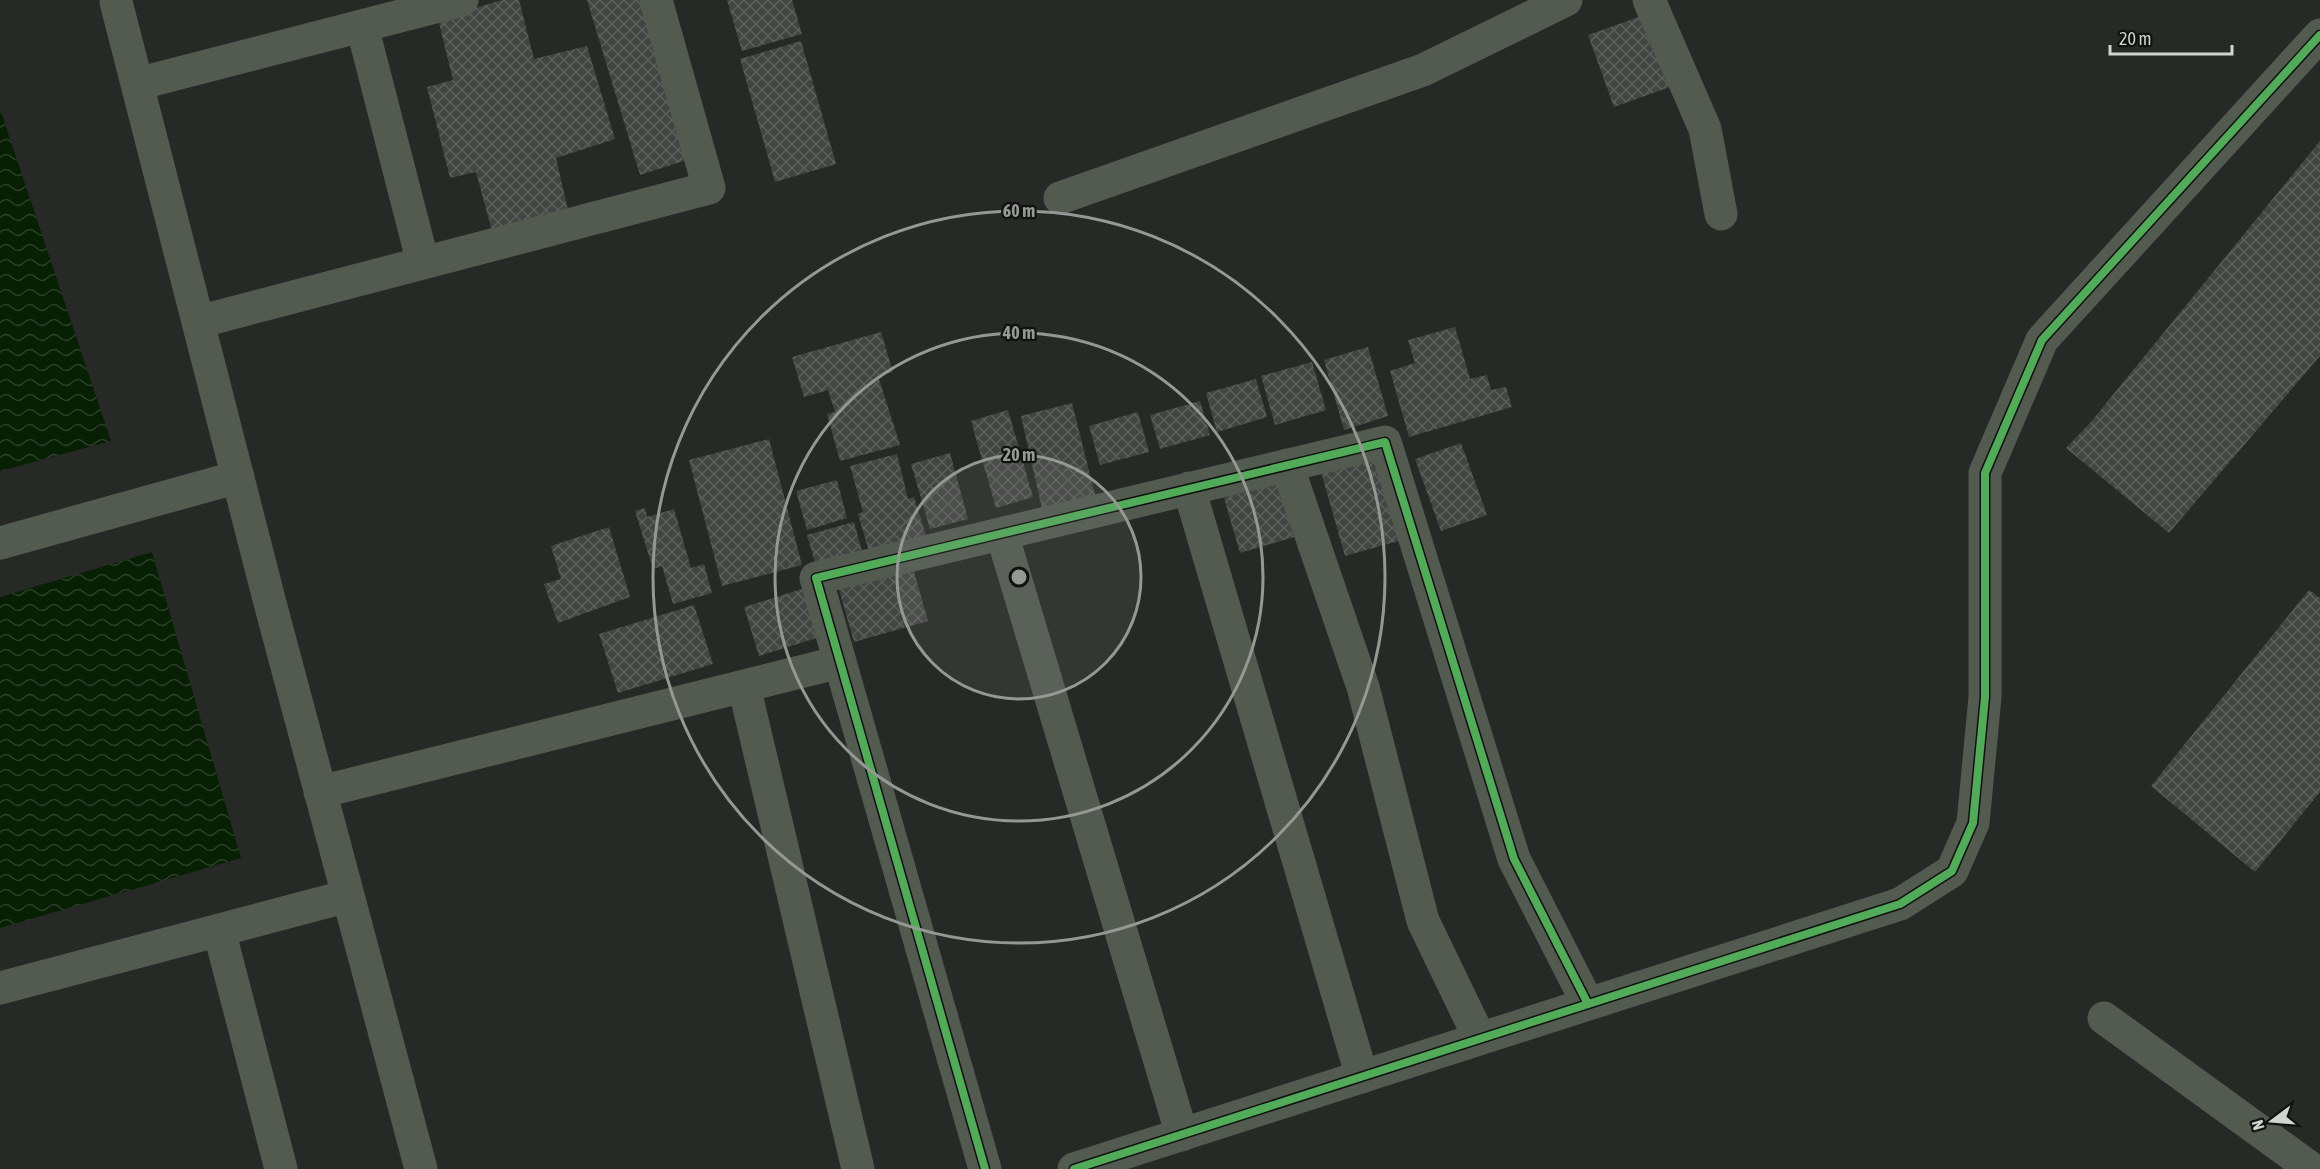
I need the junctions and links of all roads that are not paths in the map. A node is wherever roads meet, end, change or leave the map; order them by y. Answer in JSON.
{"nodes":[{"id":1,"x":462,"y":0,"type":"edge"},
{"id":2,"x":657,"y":0,"type":"edge"},
{"id":3,"x":1566,"y":0,"type":"edge"},
{"id":4,"x":1649,"y":0,"type":"edge"},
{"id":5,"x":115,"y":1,"type":"edge"},
{"id":6,"x":362,"y":26,"type":"junction"},
{"id":7,"x":2320,"y":35,"type":"edge"},
{"id":8,"x":137,"y":84,"type":"junction"},
{"id":9,"x":1060,"y":198,"type":"dead end"},
{"id":10,"x":1721,"y":214,"type":"dead end"},
{"id":11,"x":423,"y":263,"type":"junction"},
{"id":12,"x":198,"y":322,"type":"junction"},
{"id":13,"x":1287,"y":465,"type":"junction"},
{"id":14,"x":238,"y":477,"type":"junction"},
{"id":15,"x":1189,"y":488,"type":"junction"},
{"id":16,"x":1002,"y":534,"type":"junction"},
{"id":17,"x":0,"y":543,"type":"edge"},
{"id":18,"x":840,"y":662,"type":"junction"},
{"id":19,"x":744,"y":686,"type":"junction"},
{"id":20,"x":320,"y":792,"type":"junction"},
{"id":21,"x":348,"y":896,"type":"junction"},
{"id":22,"x":219,"y":930,"type":"junction"},
{"id":23,"x":0,"y":988,"type":"edge"},
{"id":24,"x":1588,"y":1004,"type":"junction"},
{"id":25,"x":2104,"y":1018,"type":"dead end"},
{"id":26,"x":1480,"y":1039,"type":"junction"},
{"id":27,"x":1362,"y":1077,"type":"junction"},
{"id":28,"x":1182,"y":1135,"type":"junction"},
{"id":29,"x":281,"y":1169,"type":"edge"},
{"id":30,"x":421,"y":1169,"type":"edge"},
{"id":31,"x":858,"y":1169,"type":"edge"},
{"id":32,"x":985,"y":1169,"type":"edge"},
{"id":33,"x":1074,"y":1169,"type":"edge"},
{"id":34,"x":2312,"y":1169,"type":"edge"}],
"edges":[{"from":1,"to":6,"type":"street"},
{"from":2,"to":11,"type":"street"},
{"from":3,"to":9,"type":"street"},
{"from":4,"to":10,"type":"street"},
{"from":5,"to":8,"type":"street"},
{"from":6,"to":8,"type":"street"},
{"from":6,"to":11,"type":"street"},
{"from":7,"to":24,"type":"street"},
{"from":8,"to":12,"type":"street"},
{"from":11,"to":12,"type":"street"},
{"from":12,"to":14,"type":"street"},
{"from":13,"to":15,"type":"street"},
{"from":13,"to":24,"type":"street"},
{"from":13,"to":26,"type":"street"},
{"from":14,"to":17,"type":"street"},
{"from":14,"to":20,"type":"street"},
{"from":15,"to":16,"type":"street"},
{"from":15,"to":27,"type":"street"},
{"from":16,"to":18,"type":"street"},
{"from":16,"to":28,"type":"street"},
{"from":18,"to":19,"type":"street"},
{"from":18,"to":32,"type":"street"},
{"from":19,"to":20,"type":"street"},
{"from":19,"to":31,"type":"street"},
{"from":20,"to":21,"type":"street"},
{"from":21,"to":22,"type":"street"},
{"from":21,"to":30,"type":"street"},
{"from":22,"to":23,"type":"street"},
{"from":22,"to":29,"type":"street"},
{"from":24,"to":26,"type":"street"},
{"from":25,"to":34,"type":"street"},
{"from":26,"to":27,"type":"street"},
{"from":27,"to":28,"type":"street"},
{"from":28,"to":33,"type":"street"}]}
